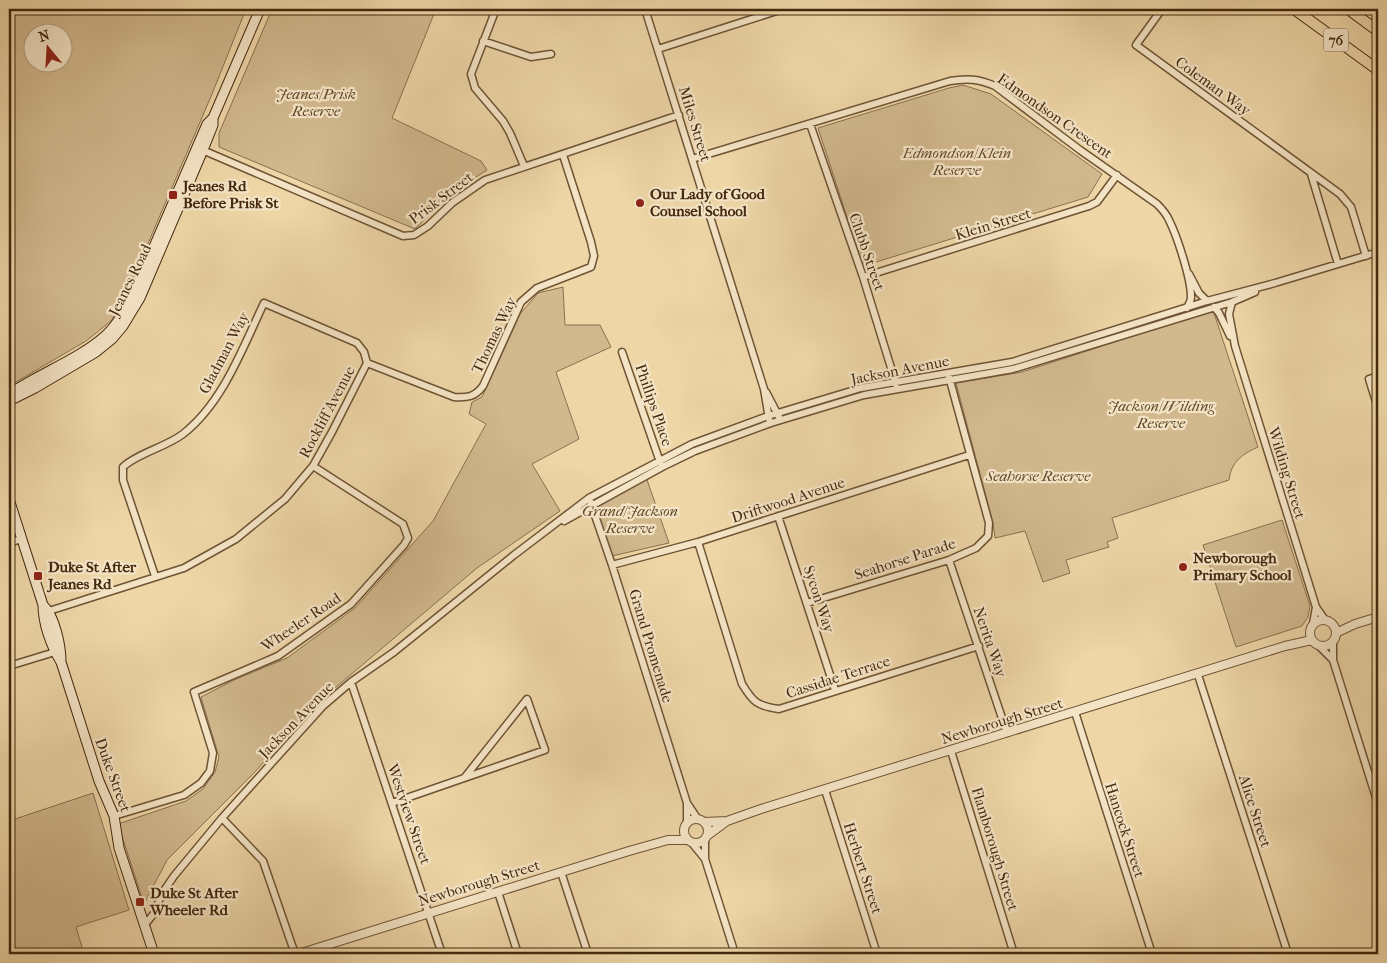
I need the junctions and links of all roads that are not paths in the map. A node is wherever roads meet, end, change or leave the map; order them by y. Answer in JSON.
{"nodes":[{"id":1,"x":260,"y":9,"type":"edge"},
{"id":2,"x":496,"y":9,"type":"edge"},
{"id":3,"x":646,"y":9,"type":"edge"},
{"id":4,"x":783,"y":9,"type":"edge"},
{"id":5,"x":1162,"y":9,"type":"edge"},
{"id":6,"x":1294,"y":9,"type":"edge"},
{"id":7,"x":1348,"y":9,"type":"edge"},
{"id":8,"x":1378,"y":31,"type":"edge"},
{"id":9,"x":482,"y":41,"type":"junction"},
{"id":10,"x":658,"y":49,"type":"junction"},
{"id":11,"x":551,"y":54,"type":"dead end"},
{"id":12,"x":1378,"y":70,"type":"edge"},
{"id":13,"x":679,"y":115,"type":"junction"},
{"id":14,"x":810,"y":124,"type":"junction"},
{"id":15,"x":200,"y":149,"type":"junction"},
{"id":16,"x":562,"y":155,"type":"junction"},
{"id":17,"x":692,"y":159,"type":"junction"},
{"id":18,"x":524,"y":166,"type":"junction"},
{"id":19,"x":1310,"y":173,"type":"junction"},
{"id":20,"x":1116,"y":175,"type":"junction"},
{"id":21,"x":1378,"y":252,"type":"edge"},
{"id":22,"x":1366,"y":256,"type":"junction"},
{"id":23,"x":1184,"y":264,"type":"junction"},
{"id":24,"x":1338,"y":264,"type":"junction"},
{"id":25,"x":863,"y":277,"type":"junction"},
{"id":26,"x":1275,"y":284,"type":"junction"},
{"id":27,"x":1208,"y":301,"type":"junction"},
{"id":28,"x":1232,"y":302,"type":"junction"},
{"id":29,"x":1214,"y":307,"type":"junction"},
{"id":30,"x":1187,"y":308,"type":"junction"},
{"id":31,"x":1235,"y":346,"type":"junction"},
{"id":32,"x":622,"y":352,"type":"dead end"},
{"id":33,"x":367,"y":363,"type":"junction"},
{"id":34,"x":949,"y":376,"type":"junction"},
{"id":35,"x":1378,"y":376,"type":"edge"},
{"id":36,"x":896,"y":385,"type":"junction"},
{"id":37,"x":764,"y":389,"type":"junction"},
{"id":38,"x":9,"y":394,"type":"edge"},
{"id":39,"x":9,"y":401,"type":"edge"},
{"id":40,"x":1378,"y":408,"type":"edge"},
{"id":41,"x":777,"y":413,"type":"junction"},
{"id":42,"x":770,"y":419,"type":"junction"},
{"id":43,"x":780,"y":420,"type":"junction"},
{"id":44,"x":970,"y":455,"type":"junction"},
{"id":45,"x":660,"y":463,"type":"junction"},
{"id":46,"x":313,"y":466,"type":"junction"},
{"id":47,"x":589,"y":498,"type":"junction"},
{"id":48,"x":9,"y":499,"type":"edge"},
{"id":49,"x":592,"y":507,"type":"junction"},
{"id":50,"x":778,"y":516,"type":"junction"},
{"id":51,"x":550,"y":528,"type":"junction"},
{"id":52,"x":21,"y":539,"type":"junction"},
{"id":53,"x":698,"y":542,"type":"junction"},
{"id":54,"x":9,"y":543,"type":"edge"},
{"id":55,"x":948,"y":560,"type":"junction"},
{"id":56,"x":612,"y":564,"type":"junction"},
{"id":57,"x":155,"y":576,"type":"junction"},
{"id":58,"x":807,"y":603,"type":"junction"},
{"id":59,"x":1316,"y":607,"type":"junction"},
{"id":60,"x":46,"y":608,"type":"junction"},
{"id":61,"x":1378,"y":617,"type":"edge"},
{"id":62,"x":1329,"y":622,"type":"junction"},
{"id":63,"x":1313,"y":624,"type":"junction"},
{"id":64,"x":1355,"y":624,"type":"junction"},
{"id":65,"x":1336,"y":633,"type":"junction"},
{"id":66,"x":1311,"y":637,"type":"junction"},
{"id":67,"x":1333,"y":642,"type":"junction"},
{"id":68,"x":979,"y":646,"type":"junction"},
{"id":69,"x":1319,"y":646,"type":"junction"},
{"id":70,"x":55,"y":652,"type":"junction"},
{"id":71,"x":1333,"y":660,"type":"junction"},
{"id":72,"x":61,"y":662,"type":"junction"},
{"id":73,"x":9,"y":666,"type":"edge"},
{"id":74,"x":1198,"y":674,"type":"junction"},
{"id":75,"x":351,"y":682,"type":"junction"},
{"id":76,"x":836,"y":690,"type":"junction"},
{"id":77,"x":1075,"y":712,"type":"junction"},
{"id":78,"x":1007,"y":733,"type":"junction"},
{"id":79,"x":951,"y":751,"type":"junction"},
{"id":80,"x":465,"y":777,"type":"junction"},
{"id":81,"x":825,"y":790,"type":"junction"},
{"id":82,"x":392,"y":803,"type":"junction"},
{"id":83,"x":687,"y":803,"type":"junction"},
{"id":84,"x":1378,"y":804,"type":"edge"},
{"id":85,"x":114,"y":816,"type":"junction"},
{"id":86,"x":222,"y":818,"type":"junction"},
{"id":87,"x":701,"y":820,"type":"junction"},
{"id":88,"x":728,"y":821,"type":"junction"},
{"id":89,"x":686,"y":824,"type":"junction"},
{"id":90,"x":706,"y":837,"type":"junction"},
{"id":91,"x":668,"y":840,"type":"junction"},
{"id":92,"x":690,"y":841,"type":"junction"},
{"id":93,"x":705,"y":859,"type":"junction"},
{"id":94,"x":561,"y":872,"type":"junction"},
{"id":95,"x":498,"y":892,"type":"junction"},
{"id":96,"x":429,"y":913,"type":"junction"},
{"id":97,"x":144,"y":926,"type":"junction"},
{"id":98,"x":154,"y":954,"type":"edge"},
{"id":99,"x":296,"y":954,"type":"edge"},
{"id":100,"x":442,"y":954,"type":"edge"},
{"id":101,"x":518,"y":954,"type":"edge"},
{"id":102,"x":588,"y":954,"type":"edge"},
{"id":103,"x":735,"y":954,"type":"edge"},
{"id":104,"x":877,"y":954,"type":"edge"},
{"id":105,"x":1014,"y":954,"type":"edge"},
{"id":106,"x":1152,"y":954,"type":"edge"},
{"id":107,"x":1288,"y":954,"type":"edge"}],
"edges":[{"from":1,"to":15,"type":"main road","name":"Jeanes Road"},
{"from":2,"to":9,"type":"street"},
{"from":3,"to":10,"type":"street","name":"Miles Street"},
{"from":4,"to":10,"type":"street"},
{"from":5,"to":19,"type":"street","name":"Coleman Way"},
{"from":6,"to":12,"type":"highway","number":"76"},
{"from":7,"to":8,"type":"highway","number":"76"},
{"from":9,"to":11,"type":"street"},
{"from":9,"to":18,"type":"street"},
{"from":10,"to":13,"type":"street","name":"Miles Street"},
{"from":13,"to":16,"type":"street","name":"Prisk Street"},
{"from":13,"to":17,"type":"street","name":"Miles Street"},
{"from":14,"to":17,"type":"street","name":"Edmondson Crescent"},
{"from":14,"to":20,"type":"street","name":"Edmondson Crescent"},
{"from":14,"to":25,"type":"street","name":"Clubb Street"},
{"from":15,"to":18,"type":"street","name":"Prisk Street"},
{"from":15,"to":38,"type":"main road","name":"Jeanes Road"},
{"from":15,"to":39,"type":"main road","name":"Jeanes Road"},
{"from":16,"to":18,"type":"street","name":"Prisk Street"},
{"from":16,"to":33,"type":"street","name":"Thomas Way"},
{"from":17,"to":37,"type":"street","name":"Miles Street"},
{"from":19,"to":22,"type":"street","name":"Coleman Way"},
{"from":19,"to":24,"type":"street"},
{"from":20,"to":23,"type":"street","name":"Edmondson Crescent"},
{"from":20,"to":25,"type":"street","name":"Klein Street"},
{"from":21,"to":22,"type":"street","name":"Jackson Avenue"},
{"from":22,"to":24,"type":"street","name":"Jackson Avenue"},
{"from":23,"to":27,"type":"street","name":"Edmondson Crescent"},
{"from":23,"to":30,"type":"street","name":"Edmondson Crescent"},
{"from":24,"to":26,"type":"street","name":"Jackson Avenue"},
{"from":25,"to":36,"type":"street","name":"Clubb Street"},
{"from":26,"to":27,"type":"street","name":"Jackson Avenue"},
{"from":26,"to":28,"type":"street","name":"Jackson Avenue"},
{"from":27,"to":30,"type":"street","name":"Jackson Avenue"},
{"from":28,"to":29,"type":"street","name":"Jackson Avenue"},
{"from":28,"to":31,"type":"street","name":"Wilding Street"},
{"from":29,"to":31,"type":"street","name":"Wilding Street"},
{"from":29,"to":34,"type":"street","name":"Jackson Avenue"},
{"from":30,"to":34,"type":"street","name":"Jackson Avenue"},
{"from":31,"to":59,"type":"street","name":"Wilding Street"},
{"from":32,"to":45,"type":"street","name":"Phillips Place"},
{"from":33,"to":46,"type":"street","name":"Rockliff Avenue"},
{"from":33,"to":57,"type":"street","name":"Gladman Way"},
{"from":34,"to":36,"type":"street","name":"Jackson Avenue"},
{"from":34,"to":44,"type":"street","name":"Seahorse Parade"},
{"from":35,"to":40,"type":"street"},
{"from":36,"to":41,"type":"street","name":"Jackson Avenue"},
{"from":36,"to":43,"type":"street","name":"Jackson Avenue"},
{"from":37,"to":41,"type":"street","name":"Miles Street"},
{"from":37,"to":42,"type":"street","name":"Miles Street"},
{"from":41,"to":42,"type":"street","name":"Jackson Avenue"},
{"from":41,"to":43,"type":"street","name":"Miles Street"},
{"from":42,"to":43,"type":"street","name":"Jackson Avenue"},
{"from":42,"to":45,"type":"street","name":"Jackson Avenue"},
{"from":44,"to":50,"type":"street","name":"Driftwood Avenue"},
{"from":44,"to":55,"type":"street","name":"Seahorse Parade"},
{"from":45,"to":47,"type":"street","name":"Jackson Avenue"},
{"from":45,"to":49,"type":"street","name":"Jackson Avenue"},
{"from":46,"to":57,"type":"street","name":"Rockliff Avenue"},
{"from":46,"to":85,"type":"street","name":"Wheeler Road"},
{"from":47,"to":49,"type":"street","name":"Grand Promenade"},
{"from":47,"to":51,"type":"street","name":"Jackson Avenue"},
{"from":48,"to":52,"type":"main road","name":"Duke Street"},
{"from":49,"to":51,"type":"street","name":"Jackson Avenue"},
{"from":49,"to":56,"type":"street","name":"Grand Promenade"},
{"from":50,"to":53,"type":"street","name":"Driftwood Avenue"},
{"from":50,"to":58,"type":"street","name":"Sycon Way"},
{"from":51,"to":75,"type":"street","name":"Jackson Avenue"},
{"from":52,"to":54,"type":"street"},
{"from":52,"to":60,"type":"main road","name":"Duke Street"},
{"from":53,"to":56,"type":"street","name":"Driftwood Avenue"},
{"from":53,"to":76,"type":"street","name":"Cassidae Terrace"},
{"from":55,"to":58,"type":"street","name":"Seahorse Parade"},
{"from":55,"to":68,"type":"street","name":"Nerita Way"},
{"from":56,"to":83,"type":"street","name":"Grand Promenade"},
{"from":57,"to":60,"type":"street","name":"Rockliff Avenue"},
{"from":58,"to":76,"type":"street","name":"Sycon Way"},
{"from":59,"to":62,"type":"street","name":"Wilding Street"},
{"from":59,"to":63,"type":"street","name":"Wilding Street"},
{"from":60,"to":70,"type":"main road","name":"Duke Street"},
{"from":60,"to":72,"type":"main road","name":"Duke Street"},
{"from":61,"to":64,"type":"street"},
{"from":62,"to":63,"type":"street"},
{"from":62,"to":64,"type":"street"},
{"from":62,"to":65,"type":"street"},
{"from":63,"to":66,"type":"street"},
{"from":64,"to":65,"type":"street"},
{"from":65,"to":67,"type":"street"},
{"from":66,"to":69,"type":"street"},
{"from":66,"to":74,"type":"street","name":"Newborough Street"},
{"from":67,"to":69,"type":"street"},
{"from":67,"to":71,"type":"street"},
{"from":68,"to":76,"type":"street","name":"Cassidae Terrace"},
{"from":68,"to":78,"type":"street","name":"Nerita Way"},
{"from":69,"to":71,"type":"street"},
{"from":70,"to":72,"type":"main road","name":"Duke Street"},
{"from":70,"to":73,"type":"street"},
{"from":71,"to":84,"type":"street"},
{"from":72,"to":85,"type":"main road","name":"Duke Street"},
{"from":74,"to":77,"type":"street","name":"Newborough Street"},
{"from":74,"to":107,"type":"street","name":"Alice Street"},
{"from":75,"to":82,"type":"street","name":"Westview Street"},
{"from":75,"to":86,"type":"street","name":"Jackson Avenue"},
{"from":77,"to":78,"type":"street","name":"Newborough Street"},
{"from":77,"to":106,"type":"street","name":"Hancock Street"},
{"from":78,"to":79,"type":"street","name":"Newborough Street"},
{"from":79,"to":81,"type":"street","name":"Newborough Street"},
{"from":79,"to":105,"type":"street","name":"Flamborough Street"},
{"from":80,"to":80,"type":"street"},
{"from":80,"to":82,"type":"street"},
{"from":81,"to":88,"type":"street","name":"Newborough Street"},
{"from":81,"to":104,"type":"street","name":"Herbert Street"},
{"from":82,"to":96,"type":"street","name":"Westview Street"},
{"from":83,"to":87,"type":"street","name":"Grand Promenade"},
{"from":83,"to":89,"type":"street","name":"Grand Promenade"},
{"from":85,"to":97,"type":"main road","name":"Duke Street"},
{"from":86,"to":97,"type":"street","name":"Jackson Avenue"},
{"from":86,"to":99,"type":"street"},
{"from":87,"to":88,"type":"street","name":"Newborough Street"},
{"from":87,"to":89,"type":"street","name":"Newborough Street"},
{"from":87,"to":90,"type":"street"},
{"from":88,"to":90,"type":"street","name":"Newborough Street"},
{"from":89,"to":91,"type":"street","name":"Newborough Street"},
{"from":89,"to":92,"type":"street"},
{"from":90,"to":92,"type":"street","name":"Newborough Street"},
{"from":90,"to":93,"type":"street"},
{"from":91,"to":92,"type":"street","name":"Newborough Street"},
{"from":91,"to":94,"type":"street","name":"Newborough Street"},
{"from":92,"to":93,"type":"street"},
{"from":93,"to":103,"type":"street"},
{"from":94,"to":95,"type":"street","name":"Newborough Street"},
{"from":94,"to":102,"type":"street"},
{"from":95,"to":96,"type":"street","name":"Newborough Street"},
{"from":95,"to":101,"type":"street"},
{"from":96,"to":99,"type":"street","name":"Newborough Street"},
{"from":96,"to":100,"type":"street","name":"Westview Street"},
{"from":97,"to":98,"type":"main road","name":"Duke Street"}]}
